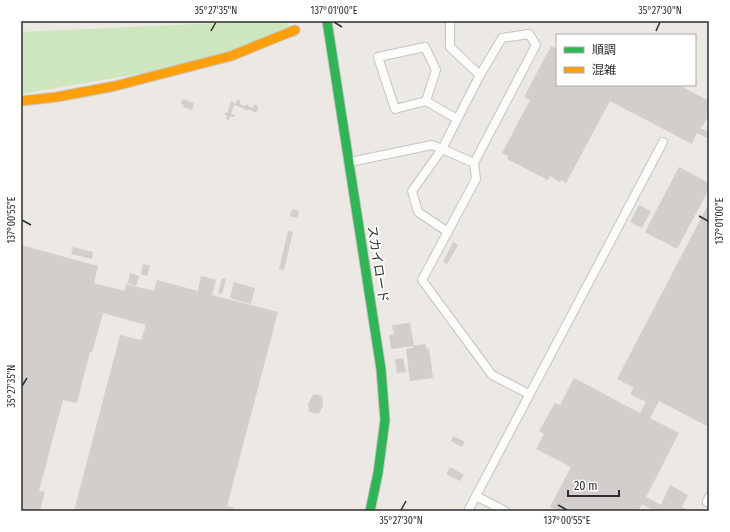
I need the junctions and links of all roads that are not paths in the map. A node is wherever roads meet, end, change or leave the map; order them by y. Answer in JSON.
{"nodes":[{"id":1,"x":327,"y":21,"type":"edge"},
{"id":2,"x":450,"y":21,"type":"edge"},
{"id":3,"x":295,"y":30,"type":"dead end"},
{"id":4,"x":480,"y":75,"type":"junction"},
{"id":5,"x":426,"y":101,"type":"junction"},
{"id":6,"x":21,"y":102,"type":"edge"},
{"id":7,"x":457,"y":119,"type":"junction"},
{"id":8,"x":662,"y":142,"type":"dead end"},
{"id":9,"x":442,"y":149,"type":"junction"},
{"id":10,"x":349,"y":162,"type":"junction"},
{"id":11,"x":474,"y":163,"type":"junction"},
{"id":12,"x":448,"y":232,"type":"junction"},
{"id":13,"x":530,"y":394,"type":"junction"},
{"id":14,"x":476,"y":496,"type":"junction"},
{"id":15,"x":709,"y":497,"type":"edge"},
{"id":16,"x":709,"y":503,"type":"edge"},
{"id":17,"x":370,"y":511,"type":"edge"},
{"id":18,"x":468,"y":511,"type":"edge"},
{"id":19,"x":505,"y":511,"type":"edge"}],
"edges":[{"from":1,"to":10,"type":"street","name":"スカイロード"},
{"from":2,"to":4,"type":"lane"},
{"from":3,"to":6,"type":"street"},
{"from":4,"to":7,"type":"lane"},
{"from":4,"to":11,"type":"lane"},
{"from":5,"to":5,"type":"lane"},
{"from":5,"to":7,"type":"lane"},
{"from":7,"to":9,"type":"lane"},
{"from":8,"to":13,"type":"lane"},
{"from":9,"to":10,"type":"lane"},
{"from":9,"to":11,"type":"lane"},
{"from":9,"to":12,"type":"lane"},
{"from":10,"to":17,"type":"street","name":"スカイロード"},
{"from":11,"to":12,"type":"lane"},
{"from":12,"to":13,"type":"lane"},
{"from":13,"to":14,"type":"lane"},
{"from":14,"to":18,"type":"lane"},
{"from":14,"to":19,"type":"lane"},
{"from":15,"to":16,"type":"lane"}]}
